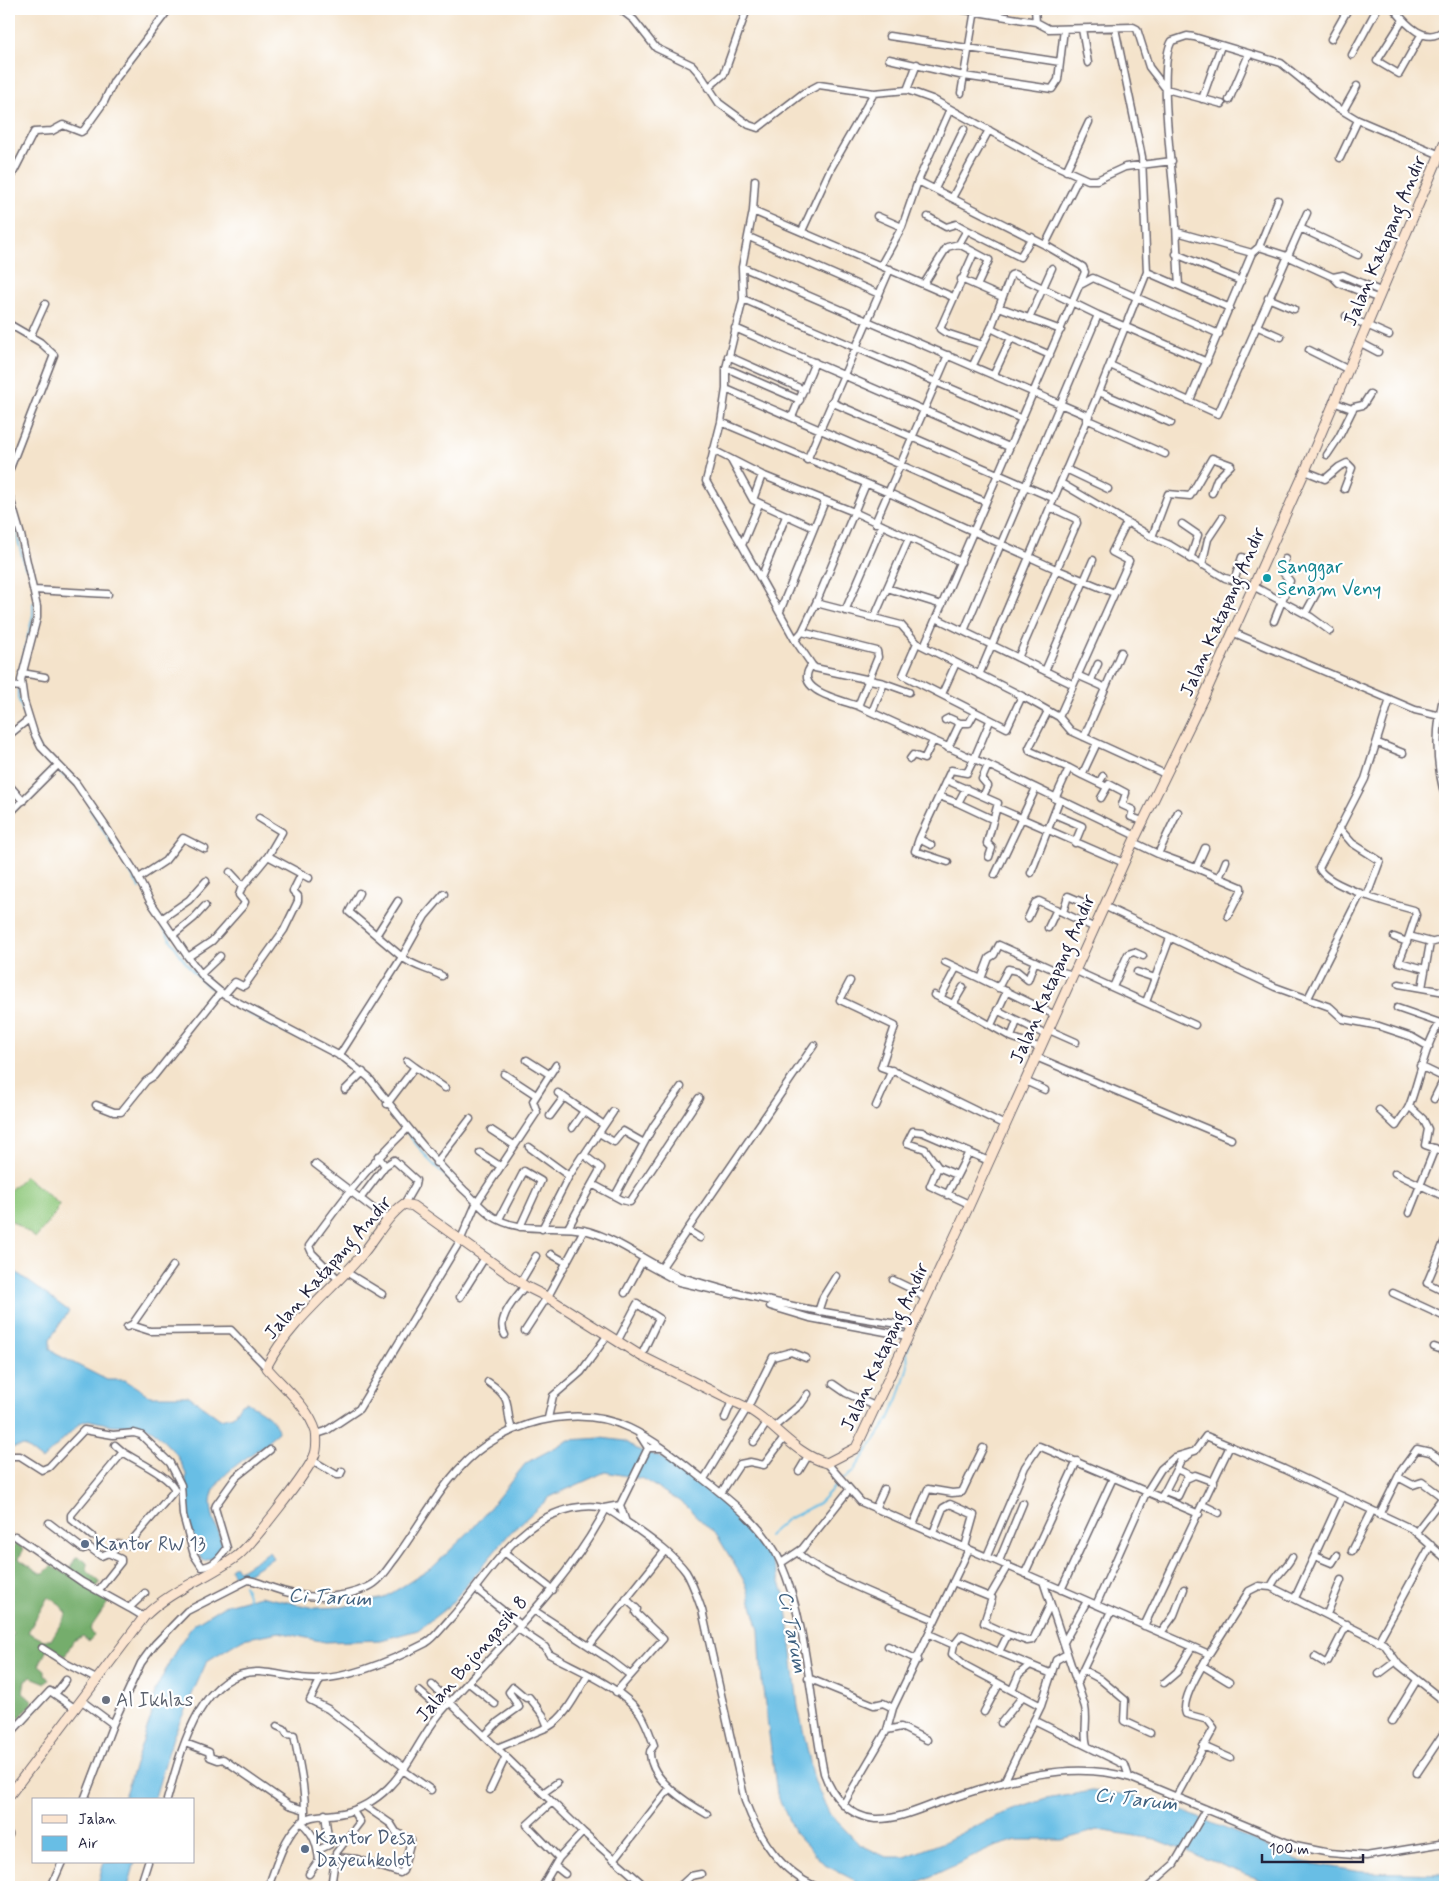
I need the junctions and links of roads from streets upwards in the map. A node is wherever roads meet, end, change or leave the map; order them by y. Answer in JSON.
{"nodes":[{"id":1,"x":169,"y":9,"type":"edge"},
{"id":2,"x":620,"y":9,"type":"edge"},
{"id":3,"x":747,"y":9,"type":"edge"},
{"id":4,"x":959,"y":9,"type":"edge"},
{"id":5,"x":1035,"y":9,"type":"edge"},
{"id":6,"x":1348,"y":9,"type":"edge"},
{"id":7,"x":1377,"y":9,"type":"edge"},
{"id":8,"x":1394,"y":9,"type":"edge"},
{"id":9,"x":975,"y":10,"type":"junction"},
{"id":10,"x":1403,"y":20,"type":"junction"},
{"id":11,"x":1036,"y":22,"type":"junction"},
{"id":12,"x":1114,"y":28,"type":"junction"},
{"id":13,"x":1064,"y":29,"type":"junction"},
{"id":14,"x":1082,"y":29,"type":"junction"},
{"id":15,"x":1445,"y":29,"type":"edge"},
{"id":16,"x":1422,"y":35,"type":"junction"},
{"id":17,"x":889,"y":36,"type":"dead end"},
{"id":18,"x":1331,"y":39,"type":"dead end"},
{"id":19,"x":1221,"y":46,"type":"junction"},
{"id":20,"x":968,"y":48,"type":"junction"},
{"id":21,"x":1249,"y":54,"type":"junction"},
{"id":22,"x":1352,"y":55,"type":"dead end"},
{"id":23,"x":889,"y":59,"type":"dead end"},
{"id":24,"x":1060,"y":62,"type":"junction"},
{"id":25,"x":1088,"y":63,"type":"dead end"},
{"id":26,"x":917,"y":64,"type":"junction"},
{"id":27,"x":964,"y":76,"type":"junction"},
{"id":28,"x":713,"y":84,"type":"junction"},
{"id":29,"x":1357,"y":86,"type":"dead end"},
{"id":30,"x":1166,"y":89,"type":"junction"},
{"id":31,"x":907,"y":90,"type":"junction"},
{"id":32,"x":874,"y":93,"type":"junction"},
{"id":33,"x":961,"y":93,"type":"dead end"},
{"id":34,"x":1202,"y":99,"type":"junction"},
{"id":35,"x":1229,"y":100,"type":"dead end"},
{"id":36,"x":1222,"y":104,"type":"dead end"},
{"id":37,"x":950,"y":109,"type":"junction"},
{"id":38,"x":1343,"y":111,"type":"junction"},
{"id":39,"x":1358,"y":120,"type":"junction"},
{"id":40,"x":1089,"y":122,"type":"dead end"},
{"id":41,"x":964,"y":129,"type":"dead end"},
{"id":42,"x":989,"y":130,"type":"junction"},
{"id":43,"x":1445,"y":142,"type":"edge"},
{"id":44,"x":1442,"y":156,"type":"edge"},
{"id":45,"x":1340,"y":158,"type":"dead end"},
{"id":46,"x":1172,"y":161,"type":"junction"},
{"id":47,"x":1142,"y":164,"type":"junction"},
{"id":48,"x":1066,"y":171,"type":"junction"},
{"id":49,"x":1079,"y":177,"type":"junction"},
{"id":50,"x":755,"y":180,"type":"dead end"},
{"id":51,"x":9,"y":181,"type":"edge"},
{"id":52,"x":918,"y":182,"type":"junction"},
{"id":53,"x":935,"y":189,"type":"junction"},
{"id":54,"x":952,"y":198,"type":"junction"},
{"id":55,"x":1278,"y":200,"type":"dead end"},
{"id":56,"x":754,"y":211,"type":"junction"},
{"id":57,"x":1307,"y":213,"type":"dead end"},
{"id":58,"x":877,"y":216,"type":"dead end"},
{"id":59,"x":928,"y":217,"type":"dead end"},
{"id":60,"x":902,"y":227,"type":"junction"},
{"id":61,"x":1300,"y":228,"type":"junction"},
{"id":62,"x":967,"y":230,"type":"junction"},
{"id":63,"x":802,"y":231,"type":"junction"},
{"id":64,"x":1177,"y":232,"type":"junction"},
{"id":65,"x":1032,"y":236,"type":"junction"},
{"id":66,"x":749,"y":237,"type":"junction"},
{"id":67,"x":959,"y":244,"type":"junction"},
{"id":68,"x":1045,"y":245,"type":"junction"},
{"id":69,"x":1259,"y":247,"type":"junction"},
{"id":70,"x":974,"y":253,"type":"junction"},
{"id":71,"x":1176,"y":254,"type":"junction"},
{"id":72,"x":1252,"y":254,"type":"junction"},
{"id":73,"x":1358,"y":255,"type":"dead end"},
{"id":74,"x":1287,"y":256,"type":"junction"},
{"id":75,"x":881,"y":265,"type":"junction"},
{"id":76,"x":742,"y":267,"type":"junction"},
{"id":77,"x":1052,"y":268,"type":"dead end"},
{"id":78,"x":890,"y":269,"type":"junction"},
{"id":79,"x":1147,"y":272,"type":"junction"},
{"id":80,"x":961,"y":279,"type":"junction"},
{"id":81,"x":1241,"y":281,"type":"junction"},
{"id":82,"x":924,"y":284,"type":"junction"},
{"id":83,"x":1082,"y":284,"type":"junction"},
{"id":84,"x":1179,"y":285,"type":"junction"},
{"id":85,"x":977,"y":286,"type":"junction"},
{"id":86,"x":1043,"y":289,"type":"junction"},
{"id":87,"x":879,"y":294,"type":"junction"},
{"id":88,"x":1378,"y":295,"type":"junction"},
{"id":89,"x":953,"y":297,"type":"junction"},
{"id":90,"x":1002,"y":297,"type":"junction"},
{"id":91,"x":1138,"y":298,"type":"junction"},
{"id":92,"x":1268,"y":298,"type":"junction"},
{"id":93,"x":742,"y":299,"type":"junction"},
{"id":94,"x":1073,"y":302,"type":"junction"},
{"id":95,"x":45,"y":304,"type":"dead end"},
{"id":96,"x":998,"y":307,"type":"junction"},
{"id":97,"x":1230,"y":308,"type":"junction"},
{"id":98,"x":1294,"y":309,"type":"dead end"},
{"id":99,"x":1098,"y":315,"type":"junction"},
{"id":100,"x":1346,"y":316,"type":"dead end"},
{"id":101,"x":1029,"y":319,"type":"junction"},
{"id":102,"x":868,"y":321,"type":"junction"},
{"id":103,"x":9,"y":324,"type":"edge"},
{"id":104,"x":1367,"y":325,"type":"junction"},
{"id":105,"x":1126,"y":326,"type":"junction"},
{"id":106,"x":1256,"y":326,"type":"junction"},
{"id":107,"x":735,"y":328,"type":"junction"},
{"id":108,"x":991,"y":328,"type":"junction"},
{"id":109,"x":1061,"y":330,"type":"junction"},
{"id":110,"x":1219,"y":334,"type":"junction"},
{"id":111,"x":1389,"y":335,"type":"dead end"},
{"id":112,"x":30,"y":337,"type":"junction"},
{"id":113,"x":1281,"y":337,"type":"dead end"},
{"id":114,"x":1011,"y":338,"type":"junction"},
{"id":115,"x":1359,"y":342,"type":"junction"},
{"id":116,"x":983,"y":345,"type":"junction"},
{"id":117,"x":856,"y":347,"type":"junction"},
{"id":118,"x":1309,"y":350,"type":"dead end"},
{"id":119,"x":1378,"y":352,"type":"dead end"},
{"id":120,"x":948,"y":355,"type":"junction"},
{"id":121,"x":1050,"y":355,"type":"junction"},
{"id":122,"x":728,"y":356,"type":"junction"},
{"id":123,"x":815,"y":362,"type":"junction"},
{"id":124,"x":1207,"y":362,"type":"junction"},
{"id":125,"x":973,"y":365,"type":"junction"},
{"id":126,"x":1110,"y":365,"type":"junction"},
{"id":127,"x":726,"y":368,"type":"junction"},
{"id":128,"x":1347,"y":369,"type":"junction"},
{"id":129,"x":844,"y":374,"type":"junction"},
{"id":130,"x":994,"y":374,"type":"junction"},
{"id":131,"x":937,"y":382,"type":"junction"},
{"id":132,"x":726,"y":389,"type":"junction"},
{"id":133,"x":804,"y":390,"type":"junction"},
{"id":134,"x":1033,"y":391,"type":"junction"},
{"id":135,"x":1099,"y":392,"type":"junction"},
{"id":136,"x":1370,"y":394,"type":"dead end"},
{"id":137,"x":800,"y":400,"type":"junction"},
{"id":138,"x":1190,"y":400,"type":"junction"},
{"id":139,"x":831,"y":402,"type":"junction"},
{"id":140,"x":1333,"y":402,"type":"junction"},
{"id":141,"x":1060,"y":404,"type":"junction"},
{"id":142,"x":925,"y":409,"type":"junction"},
{"id":143,"x":1352,"y":410,"type":"junction"},
{"id":144,"x":792,"y":417,"type":"junction"},
{"id":145,"x":1087,"y":417,"type":"junction"},
{"id":146,"x":1022,"y":419,"type":"junction"},
{"id":147,"x":721,"y":422,"type":"junction"},
{"id":148,"x":1172,"y":423,"type":"dead end"},
{"id":149,"x":820,"y":430,"type":"junction"},
{"id":150,"x":913,"y":438,"type":"junction"},
{"id":151,"x":1009,"y":447,"type":"junction"},
{"id":152,"x":713,"y":450,"type":"junction"},
{"id":153,"x":1165,"y":454,"type":"dead end"},
{"id":154,"x":1327,"y":455,"type":"dead end"},
{"id":155,"x":731,"y":460,"type":"junction"},
{"id":156,"x":807,"y":460,"type":"junction"},
{"id":157,"x":901,"y":466,"type":"junction"},
{"id":158,"x":1066,"y":469,"type":"junction"},
{"id":159,"x":1305,"y":470,"type":"junction"},
{"id":160,"x":9,"y":471,"type":"edge"},
{"id":161,"x":762,"y":475,"type":"junction"},
{"id":162,"x":998,"y":475,"type":"junction"},
{"id":163,"x":1060,"y":483,"type":"junction"},
{"id":164,"x":866,"y":484,"type":"junction"},
{"id":165,"x":1026,"y":488,"type":"junction"},
{"id":166,"x":1108,"y":489,"type":"dead end"},
{"id":167,"x":1344,"y":489,"type":"dead end"},
{"id":168,"x":889,"y":493,"type":"junction"},
{"id":169,"x":1212,"y":493,"type":"dead end"},
{"id":170,"x":9,"y":494,"type":"edge"},
{"id":171,"x":1053,"y":498,"type":"junction"},
{"id":172,"x":826,"y":501,"type":"junction"},
{"id":173,"x":756,"y":502,"type":"junction"},
{"id":174,"x":986,"y":502,"type":"junction"},
{"id":175,"x":1050,"y":507,"type":"junction"},
{"id":176,"x":854,"y":512,"type":"junction"},
{"id":177,"x":786,"y":516,"type":"junction"},
{"id":178,"x":1222,"y":518,"type":"dead end"},
{"id":179,"x":1127,"y":522,"type":"junction"},
{"id":180,"x":879,"y":524,"type":"junction"},
{"id":181,"x":1182,"y":524,"type":"dead end"},
{"id":182,"x":814,"y":528,"type":"junction"},
{"id":183,"x":974,"y":532,"type":"junction"},
{"id":184,"x":1152,"y":537,"type":"junction"},
{"id":185,"x":909,"y":538,"type":"junction"},
{"id":186,"x":1001,"y":544,"type":"junction"},
{"id":187,"x":742,"y":545,"type":"junction"},
{"id":188,"x":1029,"y":556,"type":"junction"},
{"id":189,"x":1242,"y":556,"type":"dead end"},
{"id":190,"x":1285,"y":558,"type":"dead end"},
{"id":191,"x":1190,"y":559,"type":"junction"},
{"id":192,"x":1093,"y":560,"type":"dead end"},
{"id":193,"x":961,"y":562,"type":"junction"},
{"id":194,"x":1202,"y":565,"type":"junction"},
{"id":195,"x":1058,"y":570,"type":"junction"},
{"id":196,"x":761,"y":578,"type":"junction"},
{"id":197,"x":1084,"y":581,"type":"junction"},
{"id":198,"x":1234,"y":581,"type":"junction"},
{"id":199,"x":1253,"y":586,"type":"junction"},
{"id":200,"x":887,"y":588,"type":"junction"},
{"id":201,"x":34,"y":590,"type":"junction"},
{"id":202,"x":1114,"y":592,"type":"junction"},
{"id":203,"x":1317,"y":592,"type":"dead end"},
{"id":204,"x":108,"y":594,"type":"dead end"},
{"id":205,"x":1282,"y":602,"type":"junction"},
{"id":206,"x":816,"y":603,"type":"junction"},
{"id":207,"x":942,"y":605,"type":"junction"},
{"id":208,"x":780,"y":611,"type":"junction"},
{"id":209,"x":846,"y":611,"type":"junction"},
{"id":210,"x":1305,"y":614,"type":"junction"},
{"id":211,"x":874,"y":618,"type":"junction"},
{"id":212,"x":936,"y":618,"type":"junction"},
{"id":213,"x":1274,"y":621,"type":"dead end"},
{"id":214,"x":1330,"y":631,"type":"dead end"},
{"id":215,"x":802,"y":632,"type":"junction"},
{"id":216,"x":964,"y":632,"type":"junction"},
{"id":217,"x":1232,"y":632,"type":"junction"},
{"id":218,"x":795,"y":640,"type":"junction"},
{"id":219,"x":991,"y":644,"type":"junction"},
{"id":220,"x":920,"y":645,"type":"junction"},
{"id":221,"x":1121,"y":652,"type":"dead end"},
{"id":222,"x":1018,"y":658,"type":"junction"},
{"id":223,"x":956,"y":663,"type":"junction"},
{"id":224,"x":1098,"y":664,"type":"dead end"},
{"id":225,"x":812,"y":665,"type":"junction"},
{"id":226,"x":1045,"y":671,"type":"junction"},
{"id":227,"x":22,"y":673,"type":"junction"},
{"id":228,"x":979,"y":675,"type":"junction"},
{"id":229,"x":1077,"y":675,"type":"junction"},
{"id":230,"x":45,"y":677,"type":"dead end"},
{"id":231,"x":868,"y":680,"type":"junction"},
{"id":232,"x":1091,"y":680,"type":"junction"},
{"id":233,"x":884,"y":683,"type":"junction"},
{"id":234,"x":1072,"y":684,"type":"junction"},
{"id":235,"x":9,"y":686,"type":"edge"},
{"id":236,"x":20,"y":687,"type":"junction"},
{"id":237,"x":1104,"y":687,"type":"junction"},
{"id":238,"x":1445,"y":691,"type":"edge"},
{"id":239,"x":909,"y":692,"type":"dead end"},
{"id":240,"x":942,"y":694,"type":"junction"},
{"id":241,"x":1022,"y":696,"type":"junction"},
{"id":242,"x":1390,"y":699,"type":"junction"},
{"id":243,"x":858,"y":706,"type":"junction"},
{"id":244,"x":1048,"y":711,"type":"junction"},
{"id":245,"x":872,"y":712,"type":"junction"},
{"id":246,"x":975,"y":712,"type":"junction"},
{"id":247,"x":1440,"y":716,"type":"junction"},
{"id":248,"x":1058,"y":717,"type":"junction"},
{"id":249,"x":28,"y":720,"type":"junction"},
{"id":250,"x":945,"y":720,"type":"dead end"},
{"id":251,"x":990,"y":721,"type":"junction"},
{"id":252,"x":960,"y":723,"type":"junction"},
{"id":253,"x":9,"y":735,"type":"edge"},
{"id":254,"x":1084,"y":736,"type":"junction"},
{"id":255,"x":933,"y":741,"type":"junction"},
{"id":256,"x":1097,"y":743,"type":"junction"},
{"id":257,"x":1378,"y":744,"type":"junction"},
{"id":258,"x":948,"y":748,"type":"junction"},
{"id":259,"x":1403,"y":753,"type":"dead end"},
{"id":260,"x":910,"y":759,"type":"dead end"},
{"id":261,"x":974,"y":759,"type":"junction"},
{"id":262,"x":988,"y":765,"type":"junction"},
{"id":263,"x":56,"y":767,"type":"junction"},
{"id":264,"x":1069,"y":768,"type":"junction"},
{"id":265,"x":1165,"y":774,"type":"junction"},
{"id":266,"x":1082,"y":775,"type":"junction"},
{"id":267,"x":1103,"y":776,"type":"dead end"},
{"id":268,"x":946,"y":780,"type":"junction"},
{"id":269,"x":1099,"y":783,"type":"junction"},
{"id":270,"x":9,"y":786,"type":"edge"},
{"id":271,"x":1107,"y":787,"type":"junction"},
{"id":272,"x":966,"y":788,"type":"junction"},
{"id":273,"x":1036,"y":788,"type":"junction"},
{"id":274,"x":939,"y":796,"type":"junction"},
{"id":275,"x":983,"y":796,"type":"junction"},
{"id":276,"x":1445,"y":796,"type":"edge"},
{"id":277,"x":1101,"y":798,"type":"dead end"},
{"id":278,"x":1057,"y":800,"type":"junction"},
{"id":279,"x":23,"y":801,"type":"junction"},
{"id":280,"x":958,"y":803,"type":"junction"},
{"id":281,"x":998,"y":808,"type":"junction"},
{"id":282,"x":1178,"y":812,"type":"dead end"},
{"id":283,"x":9,"y":814,"type":"edge"},
{"id":284,"x":1054,"y":814,"type":"junction"},
{"id":285,"x":259,"y":818,"type":"dead end"},
{"id":286,"x":1021,"y":818,"type":"junction"},
{"id":287,"x":992,"y":819,"type":"junction"},
{"id":288,"x":1143,"y":821,"type":"junction"},
{"id":289,"x":1339,"y":828,"type":"junction"},
{"id":290,"x":1048,"y":830,"type":"junction"},
{"id":291,"x":919,"y":839,"type":"junction"},
{"id":292,"x":1135,"y":839,"type":"junction"},
{"id":293,"x":1074,"y":843,"type":"junction"},
{"id":294,"x":931,"y":845,"type":"dead end"},
{"id":295,"x":1205,"y":848,"type":"dead end"},
{"id":296,"x":205,"y":849,"type":"dead end"},
{"id":297,"x":1158,"y":854,"type":"junction"},
{"id":298,"x":268,"y":856,"type":"junction"},
{"id":299,"x":989,"y":857,"type":"dead end"},
{"id":300,"x":1226,"y":861,"type":"dead end"},
{"id":301,"x":948,"y":862,"type":"dead end"},
{"id":302,"x":1124,"y":863,"type":"junction"},
{"id":303,"x":1196,"y":868,"type":"junction"},
{"id":304,"x":230,"y":872,"type":"dead end"},
{"id":305,"x":1030,"y":872,"type":"dead end"},
{"id":306,"x":301,"y":875,"type":"junction"},
{"id":307,"x":995,"y":875,"type":"dead end"},
{"id":308,"x":139,"y":878,"type":"junction"},
{"id":309,"x":309,"y":878,"type":"dead end"},
{"id":310,"x":1219,"y":878,"type":"junction"},
{"id":311,"x":206,"y":881,"type":"dead end"},
{"id":312,"x":243,"y":886,"type":"junction"},
{"id":313,"x":359,"y":893,"type":"dead end"},
{"id":314,"x":444,"y":894,"type":"dead end"},
{"id":315,"x":1364,"y":895,"type":"junction"},
{"id":316,"x":398,"y":901,"type":"dead end"},
{"id":317,"x":1082,"y":902,"type":"dead end"},
{"id":318,"x":205,"y":906,"type":"dead end"},
{"id":319,"x":1104,"y":906,"type":"junction"},
{"id":320,"x":1060,"y":911,"type":"junction"},
{"id":321,"x":1228,"y":916,"type":"dead end"},
{"id":322,"x":163,"y":918,"type":"junction"},
{"id":323,"x":1028,"y":918,"type":"dead end"},
{"id":324,"x":1048,"y":928,"type":"dead end"},
{"id":325,"x":1095,"y":928,"type":"junction"},
{"id":326,"x":377,"y":934,"type":"junction"},
{"id":327,"x":173,"y":935,"type":"junction"},
{"id":328,"x":1394,"y":937,"type":"dead end"},
{"id":329,"x":1170,"y":938,"type":"junction"},
{"id":330,"x":1445,"y":938,"type":"edge"},
{"id":331,"x":1408,"y":939,"type":"junction"},
{"id":332,"x":1431,"y":942,"type":"junction"},
{"id":333,"x":220,"y":956,"type":"dead end"},
{"id":334,"x":1143,"y":956,"type":"dead end"},
{"id":335,"x":188,"y":957,"type":"junction"},
{"id":336,"x":402,"y":957,"type":"junction"},
{"id":337,"x":1035,"y":961,"type":"junction"},
{"id":338,"x":945,"y":962,"type":"dead end"},
{"id":339,"x":956,"y":968,"type":"junction"},
{"id":340,"x":1425,"y":969,"type":"junction"},
{"id":341,"x":1137,"y":972,"type":"dead end"},
{"id":342,"x":1074,"y":973,"type":"junction"},
{"id":343,"x":201,"y":974,"type":"junction"},
{"id":344,"x":442,"y":976,"type":"dead end"},
{"id":345,"x":1155,"y":978,"type":"junction"},
{"id":346,"x":980,"y":979,"type":"junction"},
{"id":347,"x":850,"y":981,"type":"dead end"},
{"id":348,"x":1399,"y":984,"type":"dead end"},
{"id":349,"x":963,"y":987,"type":"dead end"},
{"id":350,"x":998,"y":988,"type":"junction"},
{"id":351,"x":1113,"y":988,"type":"junction"},
{"id":352,"x":1422,"y":988,"type":"junction"},
{"id":353,"x":1007,"y":991,"type":"junction"},
{"id":354,"x":1445,"y":992,"type":"edge"},
{"id":355,"x":221,"y":994,"type":"junction"},
{"id":356,"x":1308,"y":998,"type":"junction"},
{"id":357,"x":1146,"y":1002,"type":"junction"},
{"id":358,"x":953,"y":1004,"type":"junction"},
{"id":359,"x":1397,"y":1008,"type":"dead end"},
{"id":360,"x":996,"y":1010,"type":"junction"},
{"id":361,"x":1055,"y":1016,"type":"junction"},
{"id":362,"x":1018,"y":1021,"type":"junction"},
{"id":363,"x":1443,"y":1021,"type":"edge"},
{"id":364,"x":991,"y":1025,"type":"junction"},
{"id":365,"x":1195,"y":1026,"type":"dead end"},
{"id":366,"x":1048,"y":1033,"type":"junction"},
{"id":367,"x":1011,"y":1037,"type":"junction"},
{"id":368,"x":1076,"y":1042,"type":"dead end"},
{"id":369,"x":814,"y":1046,"type":"dead end"},
{"id":370,"x":1428,"y":1046,"type":"junction"},
{"id":371,"x":1041,"y":1048,"type":"junction"},
{"id":372,"x":339,"y":1056,"type":"junction"},
{"id":373,"x":1036,"y":1057,"type":"junction"},
{"id":374,"x":527,"y":1060,"type":"dead end"},
{"id":375,"x":407,"y":1061,"type":"dead end"},
{"id":376,"x":556,"y":1064,"type":"dead end"},
{"id":377,"x":1420,"y":1066,"type":"junction"},
{"id":378,"x":415,"y":1067,"type":"junction"},
{"id":379,"x":892,"y":1070,"type":"junction"},
{"id":380,"x":361,"y":1074,"type":"junction"},
{"id":381,"x":504,"y":1074,"type":"dead end"},
{"id":382,"x":549,"y":1074,"type":"junction"},
{"id":383,"x":1445,"y":1078,"type":"edge"},
{"id":384,"x":1025,"y":1081,"type":"junction"},
{"id":385,"x":681,"y":1087,"type":"dead end"},
{"id":386,"x":445,"y":1088,"type":"dead end"},
{"id":387,"x":345,"y":1090,"type":"dead end"},
{"id":388,"x":1045,"y":1090,"type":"dead end"},
{"id":389,"x":536,"y":1095,"type":"junction"},
{"id":390,"x":698,"y":1098,"type":"dead end"},
{"id":391,"x":1434,"y":1099,"type":"dead end"},
{"id":392,"x":387,"y":1104,"type":"junction"},
{"id":393,"x":96,"y":1105,"type":"dead end"},
{"id":394,"x":876,"y":1106,"type":"dead end"},
{"id":395,"x":1409,"y":1106,"type":"junction"},
{"id":396,"x":1379,"y":1110,"type":"dead end"},
{"id":397,"x":584,"y":1111,"type":"junction"},
{"id":398,"x":613,"y":1112,"type":"dead end"},
{"id":399,"x":550,"y":1116,"type":"dead end"},
{"id":400,"x":470,"y":1120,"type":"dead end"},
{"id":401,"x":604,"y":1125,"type":"junction"},
{"id":402,"x":1005,"y":1125,"type":"junction"},
{"id":403,"x":572,"y":1128,"type":"dead end"},
{"id":404,"x":490,"y":1130,"type":"dead end"},
{"id":405,"x":405,"y":1131,"type":"junction"},
{"id":406,"x":598,"y":1133,"type":"junction"},
{"id":407,"x":1231,"y":1138,"type":"dead end"},
{"id":408,"x":644,"y":1143,"type":"junction"},
{"id":409,"x":514,"y":1145,"type":"junction"},
{"id":410,"x":528,"y":1147,"type":"dead end"},
{"id":411,"x":1434,"y":1148,"type":"junction"},
{"id":412,"x":1445,"y":1150,"type":"edge"},
{"id":413,"x":969,"y":1152,"type":"junction"},
{"id":414,"x":480,"y":1153,"type":"dead end"},
{"id":415,"x":584,"y":1155,"type":"junction"},
{"id":416,"x":378,"y":1156,"type":"junction"},
{"id":417,"x":989,"y":1161,"type":"junction"},
{"id":418,"x":436,"y":1163,"type":"junction"},
{"id":419,"x":315,"y":1164,"type":"dead end"},
{"id":420,"x":385,"y":1166,"type":"junction"},
{"id":421,"x":500,"y":1166,"type":"junction"},
{"id":422,"x":938,"y":1167,"type":"junction"},
{"id":423,"x":1395,"y":1173,"type":"dead end"},
{"id":424,"x":957,"y":1175,"type":"junction"},
{"id":425,"x":569,"y":1176,"type":"junction"},
{"id":426,"x":592,"y":1184,"type":"junction"},
{"id":427,"x":1420,"y":1185,"type":"junction"},
{"id":428,"x":348,"y":1190,"type":"junction"},
{"id":429,"x":947,"y":1195,"type":"junction"},
{"id":430,"x":615,"y":1196,"type":"junction"},
{"id":431,"x":1445,"y":1197,"type":"edge"},
{"id":432,"x":360,"y":1199,"type":"junction"},
{"id":433,"x":404,"y":1204,"type":"junction"},
{"id":434,"x":969,"y":1204,"type":"junction"},
{"id":435,"x":476,"y":1206,"type":"junction"},
{"id":436,"x":1409,"y":1214,"type":"dead end"},
{"id":437,"x":498,"y":1219,"type":"junction"},
{"id":438,"x":388,"y":1220,"type":"junction"},
{"id":439,"x":520,"y":1227,"type":"junction"},
{"id":440,"x":568,"y":1228,"type":"junction"},
{"id":441,"x":542,"y":1229,"type":"junction"},
{"id":442,"x":687,"y":1230,"type":"junction"},
{"id":443,"x":583,"y":1232,"type":"junction"},
{"id":444,"x":700,"y":1238,"type":"dead end"},
{"id":445,"x":460,"y":1241,"type":"junction"},
{"id":446,"x":1445,"y":1241,"type":"edge"},
{"id":447,"x":552,"y":1254,"type":"dead end"},
{"id":448,"x":536,"y":1256,"type":"dead end"},
{"id":449,"x":484,"y":1259,"type":"junction"},
{"id":450,"x":643,"y":1259,"type":"junction"},
{"id":451,"x":567,"y":1263,"type":"junction"},
{"id":452,"x":173,"y":1266,"type":"dead end"},
{"id":453,"x":662,"y":1267,"type":"junction"},
{"id":454,"x":346,"y":1272,"type":"junction"},
{"id":455,"x":836,"y":1276,"type":"dead end"},
{"id":456,"x":338,"y":1279,"type":"junction"},
{"id":457,"x":893,"y":1280,"type":"dead end"},
{"id":458,"x":522,"y":1284,"type":"junction"},
{"id":459,"x":1445,"y":1292,"type":"edge"},
{"id":460,"x":626,"y":1293,"type":"dead end"},
{"id":461,"x":1394,"y":1293,"type":"dead end"},
{"id":462,"x":382,"y":1294,"type":"dead end"},
{"id":463,"x":460,"y":1297,"type":"dead end"},
{"id":464,"x":547,"y":1297,"type":"junction"},
{"id":465,"x":925,"y":1299,"type":"junction"},
{"id":466,"x":818,"y":1312,"type":"junction"},
{"id":467,"x":1445,"y":1317,"type":"edge"},
{"id":468,"x":909,"y":1330,"type":"junction"},
{"id":469,"x":525,"y":1331,"type":"dead end"},
{"id":470,"x":505,"y":1335,"type":"dead end"},
{"id":471,"x":606,"y":1336,"type":"junction"},
{"id":472,"x":617,"y":1342,"type":"junction"},
{"id":473,"x":1434,"y":1347,"type":"dead end"},
{"id":474,"x":1445,"y":1351,"type":"edge"},
{"id":475,"x":641,"y":1356,"type":"junction"},
{"id":476,"x":806,"y":1358,"type":"dead end"},
{"id":477,"x":267,"y":1368,"type":"junction"},
{"id":478,"x":488,"y":1382,"type":"dead end"},
{"id":479,"x":833,"y":1384,"type":"dead end"},
{"id":480,"x":808,"y":1394,"type":"dead end"},
{"id":481,"x":732,"y":1401,"type":"junction"},
{"id":482,"x":875,"y":1406,"type":"junction"},
{"id":483,"x":748,"y":1407,"type":"junction"},
{"id":484,"x":548,"y":1418,"type":"junction"},
{"id":485,"x":724,"y":1418,"type":"dead end"},
{"id":486,"x":771,"y":1424,"type":"junction"},
{"id":487,"x":512,"y":1430,"type":"junction"},
{"id":488,"x":317,"y":1434,"type":"junction"},
{"id":489,"x":639,"y":1434,"type":"junction"},
{"id":490,"x":785,"y":1437,"type":"junction"},
{"id":491,"x":754,"y":1442,"type":"dead end"},
{"id":492,"x":115,"y":1445,"type":"dead end"},
{"id":493,"x":1230,"y":1446,"type":"junction"},
{"id":494,"x":648,"y":1448,"type":"junction"},
{"id":495,"x":663,"y":1448,"type":"junction"},
{"id":496,"x":983,"y":1448,"type":"dead end"},
{"id":497,"x":270,"y":1450,"type":"dead end"},
{"id":498,"x":123,"y":1452,"type":"junction"},
{"id":499,"x":1191,"y":1453,"type":"junction"},
{"id":500,"x":9,"y":1456,"type":"edge"},
{"id":501,"x":808,"y":1456,"type":"junction"},
{"id":502,"x":312,"y":1460,"type":"junction"},
{"id":503,"x":1077,"y":1461,"type":"junction"},
{"id":504,"x":1445,"y":1462,"type":"edge"},
{"id":505,"x":827,"y":1463,"type":"junction"},
{"id":506,"x":1176,"y":1469,"type":"junction"},
{"id":507,"x":342,"y":1471,"type":"dead end"},
{"id":508,"x":799,"y":1471,"type":"dead end"},
{"id":509,"x":1192,"y":1476,"type":"junction"},
{"id":510,"x":1398,"y":1477,"type":"junction"},
{"id":511,"x":1113,"y":1478,"type":"junction"},
{"id":512,"x":704,"y":1480,"type":"junction"},
{"id":513,"x":1214,"y":1482,"type":"junction"},
{"id":514,"x":884,"y":1489,"type":"dead end"},
{"id":515,"x":849,"y":1490,"type":"junction"},
{"id":516,"x":1165,"y":1490,"type":"junction"},
{"id":517,"x":721,"y":1493,"type":"junction"},
{"id":518,"x":1146,"y":1493,"type":"junction"},
{"id":519,"x":1342,"y":1496,"type":"junction"},
{"id":520,"x":1444,"y":1498,"type":"edge"},
{"id":521,"x":1160,"y":1499,"type":"junction"},
{"id":522,"x":1023,"y":1503,"type":"dead end"},
{"id":523,"x":620,"y":1505,"type":"junction"},
{"id":524,"x":1203,"y":1505,"type":"junction"},
{"id":525,"x":605,"y":1509,"type":"junction"},
{"id":526,"x":875,"y":1509,"type":"junction"},
{"id":527,"x":1372,"y":1511,"type":"junction"},
{"id":528,"x":1219,"y":1513,"type":"dead end"},
{"id":529,"x":1199,"y":1514,"type":"junction"},
{"id":530,"x":1379,"y":1514,"type":"junction"},
{"id":531,"x":626,"y":1522,"type":"junction"},
{"id":532,"x":49,"y":1523,"type":"dead end"},
{"id":533,"x":913,"y":1525,"type":"junction"},
{"id":534,"x":1416,"y":1532,"type":"junction"},
{"id":535,"x":933,"y":1533,"type":"junction"},
{"id":536,"x":15,"y":1536,"type":"dead end"},
{"id":537,"x":92,"y":1536,"type":"dead end"},
{"id":538,"x":1431,"y":1545,"type":"junction"},
{"id":539,"x":967,"y":1548,"type":"junction"},
{"id":540,"x":1352,"y":1551,"type":"dead end"},
{"id":541,"x":504,"y":1552,"type":"junction"},
{"id":542,"x":664,"y":1552,"type":"junction"},
{"id":543,"x":798,"y":1552,"type":"junction"},
{"id":544,"x":111,"y":1554,"type":"junction"},
{"id":545,"x":1337,"y":1555,"type":"dead end"},
{"id":546,"x":987,"y":1556,"type":"junction"},
{"id":547,"x":1316,"y":1556,"type":"junction"},
{"id":548,"x":1292,"y":1557,"type":"dead end"},
{"id":549,"x":1445,"y":1558,"type":"edge"},
{"id":550,"x":999,"y":1560,"type":"junction"},
{"id":551,"x":781,"y":1563,"type":"junction"},
{"id":552,"x":1008,"y":1565,"type":"junction"},
{"id":553,"x":1025,"y":1573,"type":"junction"},
{"id":554,"x":1341,"y":1580,"type":"dead end"},
{"id":555,"x":1043,"y":1581,"type":"junction"},
{"id":556,"x":953,"y":1582,"type":"junction"},
{"id":557,"x":1271,"y":1587,"type":"junction"},
{"id":558,"x":476,"y":1589,"type":"junction"},
{"id":559,"x":1184,"y":1589,"type":"dead end"},
{"id":560,"x":552,"y":1590,"type":"junction"},
{"id":561,"x":1061,"y":1590,"type":"junction"},
{"id":562,"x":98,"y":1591,"type":"junction"},
{"id":563,"x":145,"y":1593,"type":"dead end"},
{"id":564,"x":990,"y":1596,"type":"junction"},
{"id":565,"x":1296,"y":1598,"type":"junction"},
{"id":566,"x":626,"y":1599,"type":"junction"},
{"id":567,"x":1087,"y":1601,"type":"junction"},
{"id":568,"x":1050,"y":1605,"type":"junction"},
{"id":569,"x":1096,"y":1605,"type":"junction"},
{"id":570,"x":129,"y":1608,"type":"junction"},
{"id":571,"x":535,"y":1610,"type":"junction"},
{"id":572,"x":1111,"y":1611,"type":"junction"},
{"id":573,"x":1327,"y":1614,"type":"junction"},
{"id":574,"x":144,"y":1617,"type":"junction"},
{"id":575,"x":935,"y":1620,"type":"junction"},
{"id":576,"x":1347,"y":1624,"type":"junction"},
{"id":577,"x":1144,"y":1626,"type":"junction"},
{"id":578,"x":520,"y":1627,"type":"junction"},
{"id":579,"x":1161,"y":1632,"type":"junction"},
{"id":580,"x":929,"y":1634,"type":"junction"},
{"id":581,"x":1008,"y":1634,"type":"junction"},
{"id":582,"x":1064,"y":1642,"type":"junction"},
{"id":583,"x":1378,"y":1642,"type":"junction"},
{"id":584,"x":954,"y":1645,"type":"junction"},
{"id":585,"x":589,"y":1646,"type":"junction"},
{"id":586,"x":888,"y":1646,"type":"dead end"},
{"id":587,"x":1192,"y":1647,"type":"junction"},
{"id":588,"x":42,"y":1648,"type":"dead end"},
{"id":589,"x":1000,"y":1652,"type":"junction"},
{"id":590,"x":1066,"y":1654,"type":"junction"},
{"id":591,"x":1209,"y":1654,"type":"junction"},
{"id":592,"x":1315,"y":1657,"type":"dead end"},
{"id":593,"x":918,"y":1660,"type":"junction"},
{"id":594,"x":1396,"y":1662,"type":"junction"},
{"id":595,"x":1030,"y":1665,"type":"junction"},
{"id":596,"x":1203,"y":1666,"type":"junction"},
{"id":597,"x":1082,"y":1670,"type":"junction"},
{"id":598,"x":1052,"y":1674,"type":"junction"},
{"id":599,"x":1379,"y":1674,"type":"dead end"},
{"id":600,"x":588,"y":1675,"type":"junction"},
{"id":601,"x":630,"y":1675,"type":"junction"},
{"id":602,"x":321,"y":1678,"type":"junction"},
{"id":603,"x":808,"y":1678,"type":"junction"},
{"id":604,"x":66,"y":1680,"type":"dead end"},
{"id":605,"x":98,"y":1680,"type":"junction"},
{"id":606,"x":1417,"y":1680,"type":"junction"},
{"id":607,"x":1077,"y":1682,"type":"junction"},
{"id":608,"x":1229,"y":1682,"type":"dead end"},
{"id":609,"x":469,"y":1683,"type":"junction"},
{"id":610,"x":1164,"y":1683,"type":"dead end"},
{"id":611,"x":999,"y":1684,"type":"junction"},
{"id":612,"x":432,"y":1685,"type":"dead end"},
{"id":613,"x":1445,"y":1688,"type":"edge"},
{"id":614,"x":1012,"y":1690,"type":"junction"},
{"id":615,"x":419,"y":1691,"type":"dead end"},
{"id":616,"x":616,"y":1692,"type":"junction"},
{"id":617,"x":56,"y":1693,"type":"junction"},
{"id":618,"x":1023,"y":1696,"type":"junction"},
{"id":619,"x":1442,"y":1699,"type":"edge"},
{"id":620,"x":82,"y":1702,"type":"junction"},
{"id":621,"x":452,"y":1702,"type":"junction"},
{"id":622,"x":495,"y":1704,"type":"dead end"},
{"id":623,"x":1041,"y":1706,"type":"junction"},
{"id":624,"x":893,"y":1708,"type":"junction"},
{"id":625,"x":76,"y":1709,"type":"junction"},
{"id":626,"x":442,"y":1711,"type":"junction"},
{"id":627,"x":984,"y":1712,"type":"dead end"},
{"id":628,"x":1034,"y":1720,"type":"junction"},
{"id":629,"x":1392,"y":1721,"type":"dead end"},
{"id":630,"x":113,"y":1724,"type":"junction"},
{"id":631,"x":1001,"y":1724,"type":"dead end"},
{"id":632,"x":277,"y":1726,"type":"dead end"},
{"id":633,"x":548,"y":1727,"type":"junction"},
{"id":634,"x":887,"y":1730,"type":"junction"},
{"id":635,"x":1445,"y":1731,"type":"edge"},
{"id":636,"x":1150,"y":1733,"type":"dead end"},
{"id":637,"x":9,"y":1735,"type":"edge"},
{"id":638,"x":484,"y":1736,"type":"junction"},
{"id":639,"x":928,"y":1740,"type":"dead end"},
{"id":640,"x":185,"y":1743,"type":"junction"},
{"id":641,"x":1087,"y":1745,"type":"junction"},
{"id":642,"x":1203,"y":1746,"type":"junction"},
{"id":643,"x":497,"y":1748,"type":"junction"},
{"id":644,"x":506,"y":1756,"type":"junction"},
{"id":645,"x":1230,"y":1758,"type":"dead end"},
{"id":646,"x":404,"y":1770,"type":"junction"},
{"id":647,"x":1417,"y":1773,"type":"dead end"},
{"id":648,"x":1129,"y":1777,"type":"junction"},
{"id":649,"x":1004,"y":1780,"type":"junction"},
{"id":650,"x":557,"y":1783,"type":"dead end"},
{"id":651,"x":669,"y":1789,"type":"junction"},
{"id":652,"x":431,"y":1790,"type":"dead end"},
{"id":653,"x":490,"y":1790,"type":"dead end"},
{"id":654,"x":543,"y":1793,"type":"junction"},
{"id":655,"x":9,"y":1796,"type":"edge"},
{"id":656,"x":1176,"y":1797,"type":"junction"},
{"id":657,"x":85,"y":1798,"type":"edge"},
{"id":658,"x":168,"y":1798,"type":"edge"},
{"id":659,"x":552,"y":1802,"type":"junction"},
{"id":660,"x":843,"y":1805,"type":"junction"},
{"id":661,"x":365,"y":1806,"type":"junction"},
{"id":662,"x":1206,"y":1809,"type":"junction"},
{"id":663,"x":305,"y":1810,"type":"junction"},
{"id":664,"x":353,"y":1811,"type":"junction"},
{"id":665,"x":325,"y":1814,"type":"junction"},
{"id":666,"x":707,"y":1814,"type":"dead end"},
{"id":667,"x":303,"y":1821,"type":"junction"},
{"id":668,"x":584,"y":1832,"type":"junction"},
{"id":669,"x":1445,"y":1843,"type":"edge"},
{"id":670,"x":318,"y":1850,"type":"junction"},
{"id":671,"x":335,"y":1857,"type":"junction"},
{"id":672,"x":559,"y":1858,"type":"junction"},
{"id":673,"x":319,"y":1860,"type":"junction"},
{"id":674,"x":614,"y":1860,"type":"junction"},
{"id":675,"x":61,"y":1864,"type":"edge"},
{"id":676,"x":147,"y":1864,"type":"edge"},
{"id":677,"x":333,"y":1865,"type":"junction"},
{"id":678,"x":555,"y":1866,"type":"junction"},
{"id":679,"x":309,"y":1874,"type":"dead end"},
{"id":680,"x":565,"y":1874,"type":"dead end"},
{"id":681,"x":701,"y":1874,"type":"dead end"},
{"id":682,"x":51,"y":1887,"type":"edge"},
{"id":683,"x":140,"y":1887,"type":"edge"},
{"id":684,"x":268,"y":1887,"type":"edge"},
{"id":685,"x":332,"y":1887,"type":"edge"},
{"id":686,"x":542,"y":1887,"type":"edge"},
{"id":687,"x":646,"y":1887,"type":"edge"},
{"id":688,"x":679,"y":1887,"type":"edge"},
{"id":689,"x":817,"y":1887,"type":"edge"},
{"id":690,"x":1148,"y":1887,"type":"edge"}],
"edges":[{"from":1,"to":51,"type":"street"},
{"from":2,"to":28,"type":"street"},
{"from":3,"to":28,"type":"street"},
{"from":4,"to":9,"type":"street"},
{"from":5,"to":11,"type":"street"},
{"from":6,"to":18,"type":"street"},
{"from":7,"to":22,"type":"street"},
{"from":8,"to":10,"type":"street"},
{"from":9,"to":11,"type":"street"},
{"from":9,"to":20,"type":"street"},
{"from":10,"to":16,"type":"street"},
{"from":10,"to":16,"type":"street"},
{"from":11,"to":13,"type":"street"},
{"from":12,"to":14,"type":"street"},
{"from":12,"to":30,"type":"street"},
{"from":12,"to":47,"type":"street"},
{"from":13,"to":14,"type":"street"},
{"from":13,"to":24,"type":"street"},
{"from":14,"to":25,"type":"street"},
{"from":15,"to":16,"type":"street"},
{"from":17,"to":20,"type":"street"},
{"from":19,"to":21,"type":"street"},
{"from":19,"to":30,"type":"street"},
{"from":19,"to":34,"type":"street"},
{"from":20,"to":24,"type":"street"},
{"from":20,"to":27,"type":"street"},
{"from":21,"to":35,"type":"street"},
{"from":21,"to":38,"type":"street"},
{"from":23,"to":26,"type":"street"},
{"from":24,"to":27,"type":"street"},
{"from":26,"to":27,"type":"street"},
{"from":26,"to":31,"type":"street"},
{"from":27,"to":33,"type":"street"},
{"from":28,"to":32,"type":"street"},
{"from":29,"to":38,"type":"street"},
{"from":30,"to":34,"type":"street"},
{"from":30,"to":46,"type":"street"},
{"from":31,"to":32,"type":"street"},
{"from":31,"to":37,"type":"street"},
{"from":32,"to":63,"type":"street"},
{"from":34,"to":36,"type":"street"},
{"from":37,"to":42,"type":"street"},
{"from":37,"to":52,"type":"street"},
{"from":38,"to":39,"type":"street"},
{"from":39,"to":44,"type":"street"},
{"from":39,"to":45,"type":"street"},
{"from":40,"to":48,"type":"street"},
{"from":41,"to":53,"type":"street"},
{"from":42,"to":48,"type":"street"},
{"from":42,"to":54,"type":"street"},
{"from":43,"to":44,"type":"street","name":"Jalan Katapang Andir"},
{"from":44,"to":88,"type":"street","name":"Jalan Katapang Andir"},
{"from":46,"to":47,"type":"street"},
{"from":46,"to":64,"type":"street"},
{"from":47,"to":49,"type":"street"},
{"from":47,"to":79,"type":"street"},
{"from":48,"to":49,"type":"street"},
{"from":49,"to":68,"type":"street"},
{"from":50,"to":56,"type":"street"},
{"from":52,"to":53,"type":"street"},
{"from":52,"to":60,"type":"street"},
{"from":53,"to":54,"type":"street"},
{"from":54,"to":65,"type":"street"},
{"from":55,"to":69,"type":"street"},
{"from":56,"to":63,"type":"street"},
{"from":56,"to":66,"type":"street"},
{"from":57,"to":61,"type":"street"},
{"from":58,"to":60,"type":"street"},
{"from":59,"to":62,"type":"street"},
{"from":60,"to":75,"type":"street"},
{"from":61,"to":73,"type":"street"},
{"from":61,"to":74,"type":"street"},
{"from":62,"to":65,"type":"street"},
{"from":62,"to":67,"type":"street"},
{"from":63,"to":75,"type":"street"},
{"from":64,"to":71,"type":"street"},
{"from":64,"to":72,"type":"street"},
{"from":65,"to":68,"type":"street"},
{"from":66,"to":76,"type":"street"},
{"from":66,"to":87,"type":"street"},
{"from":67,"to":70,"type":"street"},
{"from":67,"to":82,"type":"street"},
{"from":68,"to":83,"type":"street"},
{"from":69,"to":72,"type":"street"},
{"from":69,"to":74,"type":"street"},
{"from":70,"to":80,"type":"street"},
{"from":70,"to":85,"type":"street"},
{"from":71,"to":81,"type":"street"},
{"from":71,"to":84,"type":"street"},
{"from":72,"to":81,"type":"street"},
{"from":74,"to":88,"type":"street"},
{"from":74,"to":92,"type":"street"},
{"from":75,"to":78,"type":"street"},
{"from":76,"to":93,"type":"street"},
{"from":76,"to":102,"type":"street"},
{"from":77,"to":86,"type":"street"},
{"from":78,"to":82,"type":"street"},
{"from":78,"to":87,"type":"street"},
{"from":79,"to":84,"type":"street"},
{"from":79,"to":91,"type":"street"},
{"from":80,"to":85,"type":"street"},
{"from":80,"to":89,"type":"street"},
{"from":81,"to":97,"type":"street"},
{"from":82,"to":89,"type":"street"},
{"from":83,"to":91,"type":"street"},
{"from":83,"to":94,"type":"street"},
{"from":84,"to":97,"type":"street"},
{"from":85,"to":90,"type":"street"},
{"from":86,"to":90,"type":"street"},
{"from":86,"to":94,"type":"street"},
{"from":86,"to":101,"type":"street"},
{"from":87,"to":102,"type":"street"},
{"from":88,"to":104,"type":"street","name":"Jalan Katapang Andir"},
{"from":89,"to":116,"type":"street"},
{"from":90,"to":96,"type":"street"},
{"from":91,"to":105,"type":"street"},
{"from":91,"to":110,"type":"street"},
{"from":92,"to":98,"type":"street"},
{"from":92,"to":106,"type":"street"},
{"from":93,"to":107,"type":"street"},
{"from":93,"to":117,"type":"street"},
{"from":94,"to":99,"type":"street"},
{"from":94,"to":109,"type":"street"},
{"from":95,"to":112,"type":"street"},
{"from":96,"to":101,"type":"street"},
{"from":96,"to":108,"type":"street"},
{"from":97,"to":110,"type":"street"},
{"from":99,"to":105,"type":"street"},
{"from":99,"to":141,"type":"street"},
{"from":100,"to":104,"type":"street"},
{"from":101,"to":109,"type":"street"},
{"from":102,"to":117,"type":"street"},
{"from":102,"to":120,"type":"street"},
{"from":103,"to":112,"type":"street"},
{"from":104,"to":111,"type":"street"},
{"from":104,"to":115,"type":"street","name":"Jalan Katapang Andir"},
{"from":105,"to":124,"type":"street"},
{"from":105,"to":126,"type":"street"},
{"from":106,"to":113,"type":"street"},
{"from":106,"to":138,"type":"street"},
{"from":107,"to":122,"type":"street"},
{"from":107,"to":123,"type":"street"},
{"from":108,"to":114,"type":"street"},
{"from":108,"to":116,"type":"street"},
{"from":109,"to":121,"type":"street"},
{"from":110,"to":124,"type":"street"},
{"from":112,"to":160,"type":"street"},
{"from":114,"to":121,"type":"street"},
{"from":114,"to":130,"type":"street"},
{"from":115,"to":119,"type":"street"},
{"from":115,"to":128,"type":"street","name":"Jalan Katapang Andir"},
{"from":116,"to":125,"type":"street"},
{"from":117,"to":129,"type":"street"},
{"from":117,"to":131,"type":"street"},
{"from":118,"to":128,"type":"street"},
{"from":120,"to":125,"type":"street"},
{"from":120,"to":131,"type":"street"},
{"from":121,"to":134,"type":"street"},
{"from":122,"to":127,"type":"street"},
{"from":122,"to":133,"type":"street"},
{"from":123,"to":129,"type":"street"},
{"from":123,"to":133,"type":"street"},
{"from":124,"to":138,"type":"street"},
{"from":125,"to":130,"type":"street"},
{"from":126,"to":135,"type":"street"},
{"from":126,"to":138,"type":"street"},
{"from":127,"to":132,"type":"street"},
{"from":127,"to":137,"type":"street"},
{"from":128,"to":140,"type":"street","name":"Jalan Katapang Andir"},
{"from":129,"to":139,"type":"street"},
{"from":129,"to":142,"type":"street"},
{"from":130,"to":134,"type":"street"},
{"from":131,"to":142,"type":"street"},
{"from":131,"to":146,"type":"street"},
{"from":132,"to":144,"type":"street"},
{"from":132,"to":147,"type":"street"},
{"from":133,"to":137,"type":"street"},
{"from":134,"to":141,"type":"street"},
{"from":134,"to":146,"type":"street"},
{"from":135,"to":145,"type":"street"},
{"from":135,"to":148,"type":"street"},
{"from":136,"to":143,"type":"street"},
{"from":137,"to":144,"type":"street"},
{"from":139,"to":149,"type":"street"},
{"from":139,"to":150,"type":"street"},
{"from":140,"to":143,"type":"street"},
{"from":140,"to":159,"type":"street","name":"Jalan Katapang Andir"},
{"from":141,"to":145,"type":"street"},
{"from":141,"to":165,"type":"street"},
{"from":142,"to":150,"type":"street"},
{"from":142,"to":151,"type":"street"},
{"from":143,"to":154,"type":"street"},
{"from":144,"to":149,"type":"street"},
{"from":145,"to":153,"type":"street"},
{"from":145,"to":158,"type":"street"},
{"from":146,"to":151,"type":"street"},
{"from":147,"to":152,"type":"street"},
{"from":147,"to":156,"type":"street"},
{"from":149,"to":156,"type":"street"},
{"from":149,"to":157,"type":"street"},
{"from":150,"to":157,"type":"street"},
{"from":150,"to":162,"type":"street"},
{"from":151,"to":162,"type":"street"},
{"from":152,"to":155,"type":"street"},
{"from":152,"to":187,"type":"street"},
{"from":155,"to":161,"type":"street"},
{"from":155,"to":173,"type":"street"},
{"from":156,"to":164,"type":"street"},
{"from":157,"to":168,"type":"street"},
{"from":157,"to":174,"type":"street"},
{"from":158,"to":163,"type":"street"},
{"from":158,"to":166,"type":"street"},
{"from":159,"to":167,"type":"street"},
{"from":159,"to":199,"type":"street","name":"Jalan Katapang Andir"},
{"from":161,"to":172,"type":"street"},
{"from":161,"to":173,"type":"street"},
{"from":162,"to":165,"type":"street"},
{"from":162,"to":174,"type":"street"},
{"from":163,"to":171,"type":"street"},
{"from":163,"to":179,"type":"street"},
{"from":164,"to":168,"type":"street"},
{"from":164,"to":176,"type":"street"},
{"from":165,"to":171,"type":"street"},
{"from":165,"to":186,"type":"street"},
{"from":168,"to":180,"type":"street"},
{"from":168,"to":183,"type":"street"},
{"from":169,"to":184,"type":"street"},
{"from":170,"to":201,"type":"street"},
{"from":171,"to":175,"type":"street"},
{"from":172,"to":176,"type":"street"},
{"from":172,"to":182,"type":"street"},
{"from":173,"to":177,"type":"street"},
{"from":173,"to":187,"type":"street"},
{"from":174,"to":183,"type":"street"},
{"from":175,"to":188,"type":"street"},
{"from":175,"to":195,"type":"street"},
{"from":176,"to":180,"type":"street"},
{"from":176,"to":206,"type":"street"},
{"from":177,"to":182,"type":"street"},
{"from":177,"to":196,"type":"street"},
{"from":178,"to":194,"type":"street"},
{"from":179,"to":184,"type":"street"},
{"from":179,"to":202,"type":"street"},
{"from":180,"to":185,"type":"street"},
{"from":180,"to":209,"type":"street"},
{"from":181,"to":191,"type":"street"},
{"from":182,"to":208,"type":"street"},
{"from":183,"to":186,"type":"street"},
{"from":183,"to":193,"type":"street"},
{"from":184,"to":191,"type":"street"},
{"from":185,"to":193,"type":"street"},
{"from":185,"to":200,"type":"street"},
{"from":186,"to":188,"type":"street"},
{"from":186,"to":216,"type":"street"},
{"from":187,"to":196,"type":"street"},
{"from":188,"to":195,"type":"street"},
{"from":188,"to":219,"type":"street"},
{"from":189,"to":198,"type":"street"},
{"from":190,"to":205,"type":"street"},
{"from":191,"to":194,"type":"street"},
{"from":192,"to":197,"type":"street"},
{"from":193,"to":207,"type":"street"},
{"from":194,"to":198,"type":"street"},
{"from":195,"to":197,"type":"street"},
{"from":195,"to":222,"type":"street"},
{"from":196,"to":208,"type":"street"},
{"from":197,"to":202,"type":"street"},
{"from":197,"to":226,"type":"street"},
{"from":198,"to":199,"type":"street"},
{"from":199,"to":205,"type":"street"},
{"from":199,"to":217,"type":"street","name":"Jalan Katapang Andir"},
{"from":200,"to":207,"type":"street"},
{"from":200,"to":211,"type":"street"},
{"from":201,"to":204,"type":"street"},
{"from":201,"to":227,"type":"street"},
{"from":202,"to":229,"type":"street"},
{"from":203,"to":210,"type":"street"},
{"from":205,"to":210,"type":"street"},
{"from":205,"to":213,"type":"street"},
{"from":206,"to":209,"type":"street"},
{"from":206,"to":215,"type":"street"},
{"from":207,"to":212,"type":"street"},
{"from":208,"to":218,"type":"street"},
{"from":209,"to":211,"type":"street"},
{"from":210,"to":214,"type":"street"},
{"from":211,"to":220,"type":"street"},
{"from":212,"to":216,"type":"street"},
{"from":212,"to":220,"type":"street"},
{"from":215,"to":218,"type":"street"},
{"from":215,"to":231,"type":"street"},
{"from":216,"to":219,"type":"street"},
{"from":217,"to":242,"type":"street"},
{"from":217,"to":265,"type":"street","name":"Jalan Katapang Andir"},
{"from":218,"to":225,"type":"street"},
{"from":219,"to":222,"type":"street"},
{"from":219,"to":228,"type":"street"},
{"from":220,"to":223,"type":"street"},
{"from":220,"to":240,"type":"street"},
{"from":221,"to":237,"type":"street"},
{"from":222,"to":226,"type":"street"},
{"from":223,"to":228,"type":"street"},
{"from":223,"to":240,"type":"street"},
{"from":224,"to":232,"type":"street"},
{"from":225,"to":231,"type":"street"},
{"from":225,"to":243,"type":"street"},
{"from":226,"to":234,"type":"street"},
{"from":227,"to":230,"type":"street"},
{"from":227,"to":236,"type":"street"},
{"from":228,"to":241,"type":"street"},
{"from":229,"to":232,"type":"street"},
{"from":229,"to":234,"type":"street"},
{"from":231,"to":233,"type":"street"},
{"from":231,"to":243,"type":"street"},
{"from":232,"to":237,"type":"street"},
{"from":233,"to":239,"type":"street"},
{"from":233,"to":245,"type":"street"},
{"from":234,"to":248,"type":"street"},
{"from":235,"to":236,"type":"street"},
{"from":236,"to":249,"type":"street"},
{"from":237,"to":254,"type":"street"},
{"from":238,"to":247,"type":"street"},
{"from":240,"to":246,"type":"street"},
{"from":241,"to":244,"type":"street"},
{"from":241,"to":251,"type":"street"},
{"from":242,"to":247,"type":"street"},
{"from":242,"to":257,"type":"street"},
{"from":243,"to":245,"type":"street"},
{"from":244,"to":248,"type":"street"},
{"from":244,"to":264,"type":"street"},
{"from":245,"to":255,"type":"street"},
{"from":246,"to":251,"type":"street"},
{"from":246,"to":252,"type":"street"},
{"from":247,"to":276,"type":"street"},
{"from":248,"to":254,"type":"street"},
{"from":249,"to":253,"type":"street"},
{"from":249,"to":263,"type":"street"},
{"from":250,"to":252,"type":"street"},
{"from":251,"to":261,"type":"street"},
{"from":252,"to":258,"type":"street"},
{"from":254,"to":256,"type":"street"},
{"from":255,"to":258,"type":"street"},
{"from":255,"to":260,"type":"street"},
{"from":256,"to":265,"type":"street"},
{"from":256,"to":266,"type":"street"},
{"from":257,"to":259,"type":"street"},
{"from":257,"to":289,"type":"street"},
{"from":258,"to":261,"type":"street"},
{"from":261,"to":262,"type":"street"},
{"from":261,"to":268,"type":"street"},
{"from":262,"to":273,"type":"street"},
{"from":262,"to":275,"type":"street"},
{"from":263,"to":279,"type":"street"},
{"from":263,"to":308,"type":"street"},
{"from":264,"to":266,"type":"street"},
{"from":264,"to":278,"type":"street"},
{"from":265,"to":288,"type":"street","name":"Jalan Katapang Andir"},
{"from":266,"to":269,"type":"street"},
{"from":267,"to":269,"type":"street"},
{"from":268,"to":272,"type":"street"},
{"from":268,"to":274,"type":"street"},
{"from":269,"to":271,"type":"street"},
{"from":270,"to":279,"type":"street"},
{"from":271,"to":277,"type":"street"},
{"from":271,"to":288,"type":"street"},
{"from":272,"to":275,"type":"street"},
{"from":272,"to":280,"type":"street"},
{"from":273,"to":278,"type":"street"},
{"from":273,"to":286,"type":"street"},
{"from":274,"to":280,"type":"street"},
{"from":274,"to":291,"type":"street"},
{"from":275,"to":281,"type":"street"},
{"from":278,"to":284,"type":"street"},
{"from":278,"to":292,"type":"street"},
{"from":279,"to":283,"type":"street"},
{"from":280,"to":287,"type":"street"},
{"from":281,"to":286,"type":"street"},
{"from":281,"to":287,"type":"street"},
{"from":282,"to":297,"type":"street"},
{"from":284,"to":290,"type":"street"},
{"from":284,"to":293,"type":"street"},
{"from":285,"to":298,"type":"street"},
{"from":286,"to":290,"type":"street"},
{"from":286,"to":307,"type":"street"},
{"from":287,"to":299,"type":"street"},
{"from":288,"to":292,"type":"street","name":"Jalan Katapang Andir"},
{"from":289,"to":315,"type":"street"},
{"from":289,"to":315,"type":"street"},
{"from":290,"to":293,"type":"street"},
{"from":290,"to":305,"type":"street"},
{"from":291,"to":294,"type":"street"},
{"from":291,"to":301,"type":"street"},
{"from":292,"to":297,"type":"street"},
{"from":292,"to":302,"type":"street","name":"Jalan Katapang Andir"},
{"from":293,"to":302,"type":"street"},
{"from":295,"to":303,"type":"street"},
{"from":296,"to":308,"type":"street"},
{"from":297,"to":303,"type":"street"},
{"from":298,"to":306,"type":"street"},
{"from":298,"to":312,"type":"street"},
{"from":300,"to":310,"type":"street"},
{"from":302,"to":319,"type":"street","name":"Jalan Katapang Andir"},
{"from":303,"to":310,"type":"street"},
{"from":304,"to":312,"type":"street"},
{"from":306,"to":309,"type":"street"},
{"from":306,"to":355,"type":"street"},
{"from":308,"to":322,"type":"street"},
{"from":310,"to":321,"type":"street"},
{"from":311,"to":322,"type":"street"},
{"from":312,"to":335,"type":"street"},
{"from":313,"to":326,"type":"street"},
{"from":314,"to":336,"type":"street"},
{"from":315,"to":331,"type":"street"},
{"from":315,"to":356,"type":"street"},
{"from":316,"to":326,"type":"street"},
{"from":317,"to":320,"type":"street"},
{"from":318,"to":327,"type":"street"},
{"from":319,"to":325,"type":"street","name":"Jalan Katapang Andir"},
{"from":319,"to":329,"type":"street"},
{"from":320,"to":323,"type":"street"},
{"from":320,"to":324,"type":"street"},
{"from":320,"to":325,"type":"street"},
{"from":322,"to":327,"type":"street"},
{"from":325,"to":342,"type":"street","name":"Jalan Katapang Andir"},
{"from":326,"to":336,"type":"street"},
{"from":327,"to":335,"type":"street"},
{"from":328,"to":331,"type":"street"},
{"from":329,"to":345,"type":"street"},
{"from":329,"to":356,"type":"street"},
{"from":330,"to":332,"type":"street"},
{"from":331,"to":332,"type":"street"},
{"from":331,"to":340,"type":"street"},
{"from":332,"to":340,"type":"street"},
{"from":333,"to":343,"type":"street"},
{"from":334,"to":351,"type":"street"},
{"from":335,"to":343,"type":"street"},
{"from":336,"to":344,"type":"street"},
{"from":336,"to":372,"type":"street"},
{"from":337,"to":342,"type":"street"},
{"from":337,"to":346,"type":"street"},
{"from":337,"to":350,"type":"street"},
{"from":338,"to":339,"type":"street"},
{"from":339,"to":346,"type":"street"},
{"from":339,"to":358,"type":"street"},
{"from":340,"to":352,"type":"street"},
{"from":341,"to":345,"type":"street"},
{"from":342,"to":351,"type":"street"},
{"from":342,"to":361,"type":"street","name":"Jalan Katapang Andir"},
{"from":343,"to":355,"type":"street"},
{"from":345,"to":357,"type":"street"},
{"from":346,"to":350,"type":"street"},
{"from":347,"to":379,"type":"street"},
{"from":348,"to":352,"type":"street"},
{"from":349,"to":358,"type":"street"},
{"from":350,"to":353,"type":"street"},
{"from":351,"to":357,"type":"street"},
{"from":352,"to":354,"type":"street"},
{"from":353,"to":360,"type":"street"},
{"from":353,"to":361,"type":"street"},
{"from":355,"to":372,"type":"street"},
{"from":355,"to":393,"type":"street"},
{"from":356,"to":370,"type":"street"},
{"from":357,"to":365,"type":"street"},
{"from":358,"to":364,"type":"street"},
{"from":359,"to":363,"type":"street"},
{"from":360,"to":362,"type":"street"},
{"from":360,"to":364,"type":"street"},
{"from":361,"to":366,"type":"street","name":"Jalan Katapang Andir"},
{"from":362,"to":366,"type":"street"},
{"from":362,"to":367,"type":"street"},
{"from":363,"to":370,"type":"street"},
{"from":364,"to":367,"type":"street"},
{"from":366,"to":368,"type":"street"},
{"from":366,"to":371,"type":"street","name":"Jalan Katapang Andir"},
{"from":367,"to":371,"type":"street"},
{"from":369,"to":442,"type":"street"},
{"from":370,"to":377,"type":"street"},
{"from":371,"to":373,"type":"street","name":"Jalan Katapang Andir"},
{"from":372,"to":380,"type":"street"},
{"from":373,"to":384,"type":"street","name":"Jalan Katapang Andir"},
{"from":373,"to":407,"type":"street"},
{"from":374,"to":382,"type":"street"},
{"from":375,"to":378,"type":"street"},
{"from":376,"to":382,"type":"street"},
{"from":377,"to":383,"type":"street"},
{"from":377,"to":395,"type":"street"},
{"from":378,"to":386,"type":"street"},
{"from":378,"to":392,"type":"street"},
{"from":379,"to":394,"type":"street"},
{"from":379,"to":402,"type":"street"},
{"from":380,"to":387,"type":"street"},
{"from":380,"to":392,"type":"street"},
{"from":381,"to":389,"type":"street"},
{"from":382,"to":389,"type":"street"},
{"from":383,"to":391,"type":"street"},
{"from":384,"to":388,"type":"street"},
{"from":384,"to":402,"type":"street","name":"Jalan Katapang Andir"},
{"from":385,"to":408,"type":"street"},
{"from":389,"to":409,"type":"street"},
{"from":390,"to":430,"type":"street"},
{"from":392,"to":405,"type":"street"},
{"from":395,"to":396,"type":"street"},
{"from":395,"to":411,"type":"street"},
{"from":397,"to":399,"type":"street"},
{"from":397,"to":401,"type":"street"},
{"from":397,"to":403,"type":"street"},
{"from":398,"to":401,"type":"street"},
{"from":400,"to":418,"type":"street"},
{"from":401,"to":406,"type":"street"},
{"from":402,"to":417,"type":"street","name":"Jalan Katapang Andir"},
{"from":404,"to":409,"type":"street"},
{"from":405,"to":416,"type":"street"},
{"from":405,"to":418,"type":"street"},
{"from":406,"to":408,"type":"street"},
{"from":406,"to":415,"type":"street"},
{"from":408,"to":430,"type":"street"},
{"from":409,"to":421,"type":"street"},
{"from":410,"to":425,"type":"street"},
{"from":411,"to":412,"type":"street"},
{"from":411,"to":427,"type":"street"},
{"from":413,"to":417,"type":"street"},
{"from":413,"to":422,"type":"street"},
{"from":413,"to":424,"type":"street"},
{"from":414,"to":421,"type":"street"},
{"from":415,"to":425,"type":"street"},
{"from":415,"to":426,"type":"street"},
{"from":416,"to":420,"type":"street"},
{"from":416,"to":428,"type":"street"},
{"from":417,"to":434,"type":"street","name":"Jalan Katapang Andir"},
{"from":418,"to":435,"type":"street"},
{"from":419,"to":428,"type":"street"},
{"from":420,"to":432,"type":"street"},
{"from":420,"to":433,"type":"street"},
{"from":421,"to":435,"type":"street"},
{"from":422,"to":424,"type":"street"},
{"from":422,"to":429,"type":"street"},
{"from":423,"to":427,"type":"street"},
{"from":424,"to":429,"type":"street"},
{"from":425,"to":441,"type":"street"},
{"from":426,"to":430,"type":"street"},
{"from":426,"to":440,"type":"street"},
{"from":427,"to":431,"type":"street"},
{"from":427,"to":436,"type":"street"},
{"from":428,"to":432,"type":"street"},
{"from":428,"to":456,"type":"street"},
{"from":429,"to":434,"type":"street"},
{"from":432,"to":438,"type":"street"},
{"from":433,"to":438,"type":"street","name":"Jalan Katapang Andir"},
{"from":433,"to":445,"type":"street","name":"Jalan Katapang Andir"},
{"from":434,"to":465,"type":"street","name":"Jalan Katapang Andir"},
{"from":435,"to":437,"type":"street"},
{"from":435,"to":445,"type":"street"},
{"from":437,"to":439,"type":"street"},
{"from":437,"to":439,"type":"street"},
{"from":438,"to":454,"type":"street","name":"Jalan Katapang Andir"},
{"from":439,"to":441,"type":"street"},
{"from":440,"to":441,"type":"street"},
{"from":440,"to":443,"type":"street"},
{"from":442,"to":444,"type":"street"},
{"from":442,"to":453,"type":"street"},
{"from":443,"to":450,"type":"street"},
{"from":443,"to":451,"type":"street"},
{"from":445,"to":449,"type":"street","name":"Jalan Katapang Andir"},
{"from":445,"to":488,"type":"street"},
{"from":446,"to":459,"type":"street"},
{"from":447,"to":451,"type":"street"},
{"from":448,"to":458,"type":"street"},
{"from":449,"to":458,"type":"street","name":"Jalan Katapang Andir"},
{"from":449,"to":463,"type":"street"},
{"from":450,"to":453,"type":"street"},
{"from":450,"to":460,"type":"street"},
{"from":450,"to":468,"type":"street"},
{"from":451,"to":464,"type":"street"},
{"from":452,"to":477,"type":"street"},
{"from":453,"to":466,"type":"street"},
{"from":454,"to":456,"type":"street","name":"Jalan Katapang Andir"},
{"from":454,"to":462,"type":"street"},
{"from":455,"to":466,"type":"street"},
{"from":456,"to":477,"type":"street","name":"Jalan Katapang Andir"},
{"from":457,"to":465,"type":"street"},
{"from":458,"to":464,"type":"street","name":"Jalan Katapang Andir"},
{"from":458,"to":470,"type":"street"},
{"from":461,"to":467,"type":"street"},
{"from":464,"to":469,"type":"street"},
{"from":464,"to":471,"type":"street","name":"Jalan Katapang Andir"},
{"from":465,"to":468,"type":"street","name":"Jalan Katapang Andir"},
{"from":466,"to":468,"type":"street"},
{"from":468,"to":482,"type":"street","name":"Jalan Katapang Andir"},
{"from":471,"to":472,"type":"street","name":"Jalan Katapang Andir"},
{"from":471,"to":484,"type":"street"},
{"from":472,"to":475,"type":"street","name":"Jalan Katapang Andir"},
{"from":472,"to":475,"type":"street"},
{"from":473,"to":474,"type":"street"},
{"from":475,"to":481,"type":"street","name":"Jalan Katapang Andir"},
{"from":476,"to":483,"type":"street"},
{"from":477,"to":488,"type":"street","name":"Jalan Katapang Andir"},
{"from":478,"to":487,"type":"street"},
{"from":479,"to":482,"type":"street"},
{"from":480,"to":486,"type":"street"},
{"from":481,"to":483,"type":"street","name":"Jalan Katapang Andir"},
{"from":481,"to":485,"type":"street"},
{"from":482,"to":505,"type":"street","name":"Jalan Katapang Andir"},
{"from":483,"to":486,"type":"street","name":"Jalan Katapang Andir"},
{"from":483,"to":512,"type":"street"},
{"from":484,"to":487,"type":"street"},
{"from":484,"to":489,"type":"street"},
{"from":486,"to":490,"type":"street","name":"Jalan Katapang Andir"},
{"from":486,"to":491,"type":"street"},
{"from":487,"to":630,"type":"street"},
{"from":488,"to":502,"type":"street"},
{"from":489,"to":494,"type":"street"},
{"from":489,"to":495,"type":"street"},
{"from":490,"to":501,"type":"street","name":"Jalan Katapang Andir"},
{"from":490,"to":517,"type":"street"},
{"from":492,"to":498,"type":"street"},
{"from":493,"to":499,"type":"street"},
{"from":493,"to":513,"type":"street"},
{"from":493,"to":519,"type":"street"},
{"from":494,"to":495,"type":"street"},
{"from":494,"to":523,"type":"street"},
{"from":495,"to":512,"type":"street"},
{"from":496,"to":533,"type":"street"},
{"from":497,"to":500,"type":"street"},
{"from":498,"to":537,"type":"street"},
{"from":498,"to":544,"type":"street"},
{"from":499,"to":506,"type":"street"},
{"from":499,"to":518,"type":"street"},
{"from":501,"to":505,"type":"street","name":"Jalan Katapang Andir"},
{"from":501,"to":508,"type":"street"},
{"from":502,"to":507,"type":"street"},
{"from":502,"to":574,"type":"street"},
{"from":503,"to":511,"type":"street"},
{"from":503,"to":546,"type":"street"},
{"from":503,"to":553,"type":"street"},
{"from":504,"to":510,"type":"street"},
{"from":505,"to":515,"type":"street"},
{"from":506,"to":509,"type":"street"},
{"from":506,"to":516,"type":"street"},
{"from":509,"to":513,"type":"street"},
{"from":509,"to":516,"type":"street"},
{"from":510,"to":520,"type":"street"},
{"from":510,"to":530,"type":"street"},
{"from":511,"to":518,"type":"street"},
{"from":511,"to":561,"type":"street"},
{"from":512,"to":517,"type":"street"},
{"from":513,"to":524,"type":"street"},
{"from":514,"to":526,"type":"street"},
{"from":515,"to":526,"type":"street"},
{"from":515,"to":543,"type":"street"},
{"from":516,"to":521,"type":"street"},
{"from":517,"to":551,"type":"street"},
{"from":518,"to":521,"type":"street"},
{"from":518,"to":569,"type":"street"},
{"from":519,"to":527,"type":"street"},
{"from":519,"to":547,"type":"street"},
{"from":520,"to":534,"type":"street"},
{"from":521,"to":529,"type":"street"},
{"from":522,"to":550,"type":"street"},
{"from":523,"to":525,"type":"street"},
{"from":523,"to":531,"type":"street"},
{"from":524,"to":528,"type":"street"},
{"from":524,"to":529,"type":"street"},
{"from":525,"to":531,"type":"street"},
{"from":525,"to":541,"type":"street"},
{"from":525,"to":560,"type":"street","name":"Jalan Bojongasih 8"},
{"from":526,"to":533,"type":"street"},
{"from":527,"to":530,"type":"street"},
{"from":527,"to":540,"type":"street"},
{"from":529,"to":577,"type":"street"},
{"from":530,"to":534,"type":"street"},
{"from":531,"to":542,"type":"street"},
{"from":532,"to":544,"type":"street"},
{"from":533,"to":535,"type":"street"},
{"from":534,"to":538,"type":"street"},
{"from":535,"to":539,"type":"street"},
{"from":535,"to":539,"type":"street"},
{"from":536,"to":562,"type":"street"},
{"from":538,"to":549,"type":"street"},
{"from":538,"to":583,"type":"street"},
{"from":539,"to":546,"type":"street"},
{"from":539,"to":556,"type":"street"},
{"from":541,"to":558,"type":"street"},
{"from":541,"to":560,"type":"street"},
{"from":542,"to":566,"type":"street"},
{"from":542,"to":689,"type":"street"},
{"from":543,"to":551,"type":"street"},
{"from":543,"to":575,"type":"street"},
{"from":544,"to":562,"type":"street"},
{"from":545,"to":547,"type":"street"},
{"from":546,"to":550,"type":"street"},
{"from":547,"to":565,"type":"street"},
{"from":548,"to":557,"type":"street"},
{"from":550,"to":552,"type":"street"},
{"from":551,"to":603,"type":"street"},
{"from":552,"to":553,"type":"street"},
{"from":552,"to":564,"type":"street"},
{"from":553,"to":555,"type":"street"},
{"from":554,"to":573,"type":"street"},
{"from":555,"to":561,"type":"street"},
{"from":555,"to":568,"type":"street"},
{"from":556,"to":564,"type":"street"},
{"from":556,"to":575,"type":"street"},
{"from":557,"to":565,"type":"street"},
{"from":557,"to":591,"type":"street"},
{"from":558,"to":578,"type":"street"},
{"from":558,"to":602,"type":"street"},
{"from":559,"to":579,"type":"street"},
{"from":560,"to":571,"type":"street","name":"Jalan Bojongasih 8"},
{"from":561,"to":567,"type":"street"},
{"from":562,"to":570,"type":"street"},
{"from":563,"to":570,"type":"street"},
{"from":564,"to":581,"type":"street"},
{"from":565,"to":573,"type":"street"},
{"from":566,"to":585,"type":"street"},
{"from":566,"to":601,"type":"street"},
{"from":567,"to":569,"type":"street"},
{"from":567,"to":582,"type":"street"},
{"from":568,"to":581,"type":"street"},
{"from":568,"to":582,"type":"street"},
{"from":569,"to":572,"type":"street"},
{"from":570,"to":574,"type":"street"},
{"from":571,"to":578,"type":"street","name":"Jalan Bojongasih 8"},
{"from":571,"to":585,"type":"street"},
{"from":572,"to":577,"type":"street"},
{"from":572,"to":597,"type":"street"},
{"from":573,"to":576,"type":"street"},
{"from":574,"to":605,"type":"street"},
{"from":575,"to":580,"type":"street"},
{"from":576,"to":583,"type":"street"},
{"from":576,"to":592,"type":"street"},
{"from":577,"to":579,"type":"street"},
{"from":578,"to":600,"type":"street"},
{"from":578,"to":609,"type":"street","name":"Jalan Bojongasih 8"},
{"from":579,"to":587,"type":"street"},
{"from":580,"to":584,"type":"street"},
{"from":580,"to":593,"type":"street"},
{"from":581,"to":589,"type":"street"},
{"from":582,"to":590,"type":"street"},
{"from":583,"to":594,"type":"street"},
{"from":584,"to":589,"type":"street"},
{"from":584,"to":611,"type":"street"},
{"from":585,"to":601,"type":"street"},
{"from":586,"to":593,"type":"street"},
{"from":587,"to":591,"type":"street"},
{"from":587,"to":610,"type":"street"},
{"from":588,"to":605,"type":"street"},
{"from":589,"to":595,"type":"street"},
{"from":590,"to":598,"type":"street"},
{"from":590,"to":607,"type":"street"},
{"from":591,"to":596,"type":"street"},
{"from":593,"to":624,"type":"street"},
{"from":594,"to":599,"type":"street"},
{"from":594,"to":606,"type":"street"},
{"from":595,"to":598,"type":"street"},
{"from":595,"to":614,"type":"street"},
{"from":596,"to":608,"type":"street"},
{"from":596,"to":642,"type":"street"},
{"from":597,"to":607,"type":"street"},
{"from":597,"to":636,"type":"street"},
{"from":598,"to":623,"type":"street"},
{"from":600,"to":616,"type":"street"},
{"from":600,"to":633,"type":"street"},
{"from":601,"to":616,"type":"street"},
{"from":602,"to":640,"type":"street"},
{"from":602,"to":646,"type":"street"},
{"from":603,"to":624,"type":"street"},
{"from":603,"to":660,"type":"street"},
{"from":604,"to":617,"type":"street"},
{"from":605,"to":620,"type":"street"},
{"from":606,"to":619,"type":"street"},
{"from":606,"to":629,"type":"street"},
{"from":607,"to":641,"type":"street"},
{"from":609,"to":621,"type":"street","name":"Jalan Bojongasih 8"},
{"from":609,"to":622,"type":"street"},
{"from":611,"to":614,"type":"street"},
{"from":611,"to":627,"type":"street"},
{"from":612,"to":621,"type":"street"},
{"from":613,"to":619,"type":"street"},
{"from":614,"to":618,"type":"street"},
{"from":615,"to":626,"type":"street"},
{"from":616,"to":651,"type":"street"},
{"from":617,"to":625,"type":"street"},
{"from":617,"to":637,"type":"street"},
{"from":618,"to":623,"type":"street"},
{"from":618,"to":631,"type":"street"},
{"from":620,"to":625,"type":"street"},
{"from":620,"to":630,"type":"street"},
{"from":621,"to":626,"type":"street","name":"Jalan Bojongasih 8"},
{"from":621,"to":638,"type":"street"},
{"from":623,"to":628,"type":"street"},
{"from":624,"to":634,"type":"street"},
{"from":625,"to":655,"type":"street"},
{"from":626,"to":646,"type":"street","name":"Jalan Bojongasih 8"},
{"from":628,"to":641,"type":"street"},
{"from":628,"to":649,"type":"street"},
{"from":630,"to":657,"type":"street"},
{"from":632,"to":663,"type":"street"},
{"from":633,"to":638,"type":"street"},
{"from":633,"to":643,"type":"street"},
{"from":634,"to":639,"type":"street"},
{"from":634,"to":660,"type":"street"},
{"from":635,"to":647,"type":"street"},
{"from":638,"to":643,"type":"street"},
{"from":640,"to":658,"type":"street"},
{"from":640,"to":663,"type":"street"},
{"from":641,"to":648,"type":"street"},
{"from":642,"to":645,"type":"street"},
{"from":642,"to":656,"type":"street"},
{"from":643,"to":644,"type":"street"},
{"from":644,"to":653,"type":"street"},
{"from":644,"to":654,"type":"street"},
{"from":646,"to":652,"type":"street"},
{"from":646,"to":661,"type":"street","name":"Jalan Bojongasih 8"},
{"from":648,"to":649,"type":"street"},
{"from":648,"to":656,"type":"street"},
{"from":649,"to":660,"type":"street"},
{"from":650,"to":654,"type":"street"},
{"from":651,"to":666,"type":"street"},
{"from":651,"to":674,"type":"street"},
{"from":654,"to":659,"type":"street"},
{"from":656,"to":662,"type":"street"},
{"from":659,"to":668,"type":"street"},
{"from":659,"to":672,"type":"street"},
{"from":661,"to":664,"type":"street","name":"Jalan Bojongasih 8"},
{"from":661,"to":671,"type":"street"},
{"from":662,"to":669,"type":"street"},
{"from":662,"to":690,"type":"street"},
{"from":663,"to":667,"type":"street"},
{"from":664,"to":665,"type":"street","name":"Jalan Bojongasih 8"},
{"from":664,"to":671,"type":"street"},
{"from":665,"to":667,"type":"street","name":"Jalan Bojongasih 8"},
{"from":665,"to":670,"type":"street"},
{"from":667,"to":670,"type":"street"},
{"from":667,"to":684,"type":"street"},
{"from":668,"to":672,"type":"street"},
{"from":668,"to":674,"type":"street"},
{"from":670,"to":673,"type":"street"},
{"from":671,"to":677,"type":"street"},
{"from":672,"to":678,"type":"street"},
{"from":673,"to":677,"type":"street"},
{"from":673,"to":679,"type":"street"},
{"from":674,"to":687,"type":"street"},
{"from":675,"to":682,"type":"street"},
{"from":676,"to":683,"type":"street"},
{"from":677,"to":685,"type":"street"},
{"from":678,"to":680,"type":"street"},
{"from":678,"to":686,"type":"street"},
{"from":681,"to":688,"type":"street"}]}
